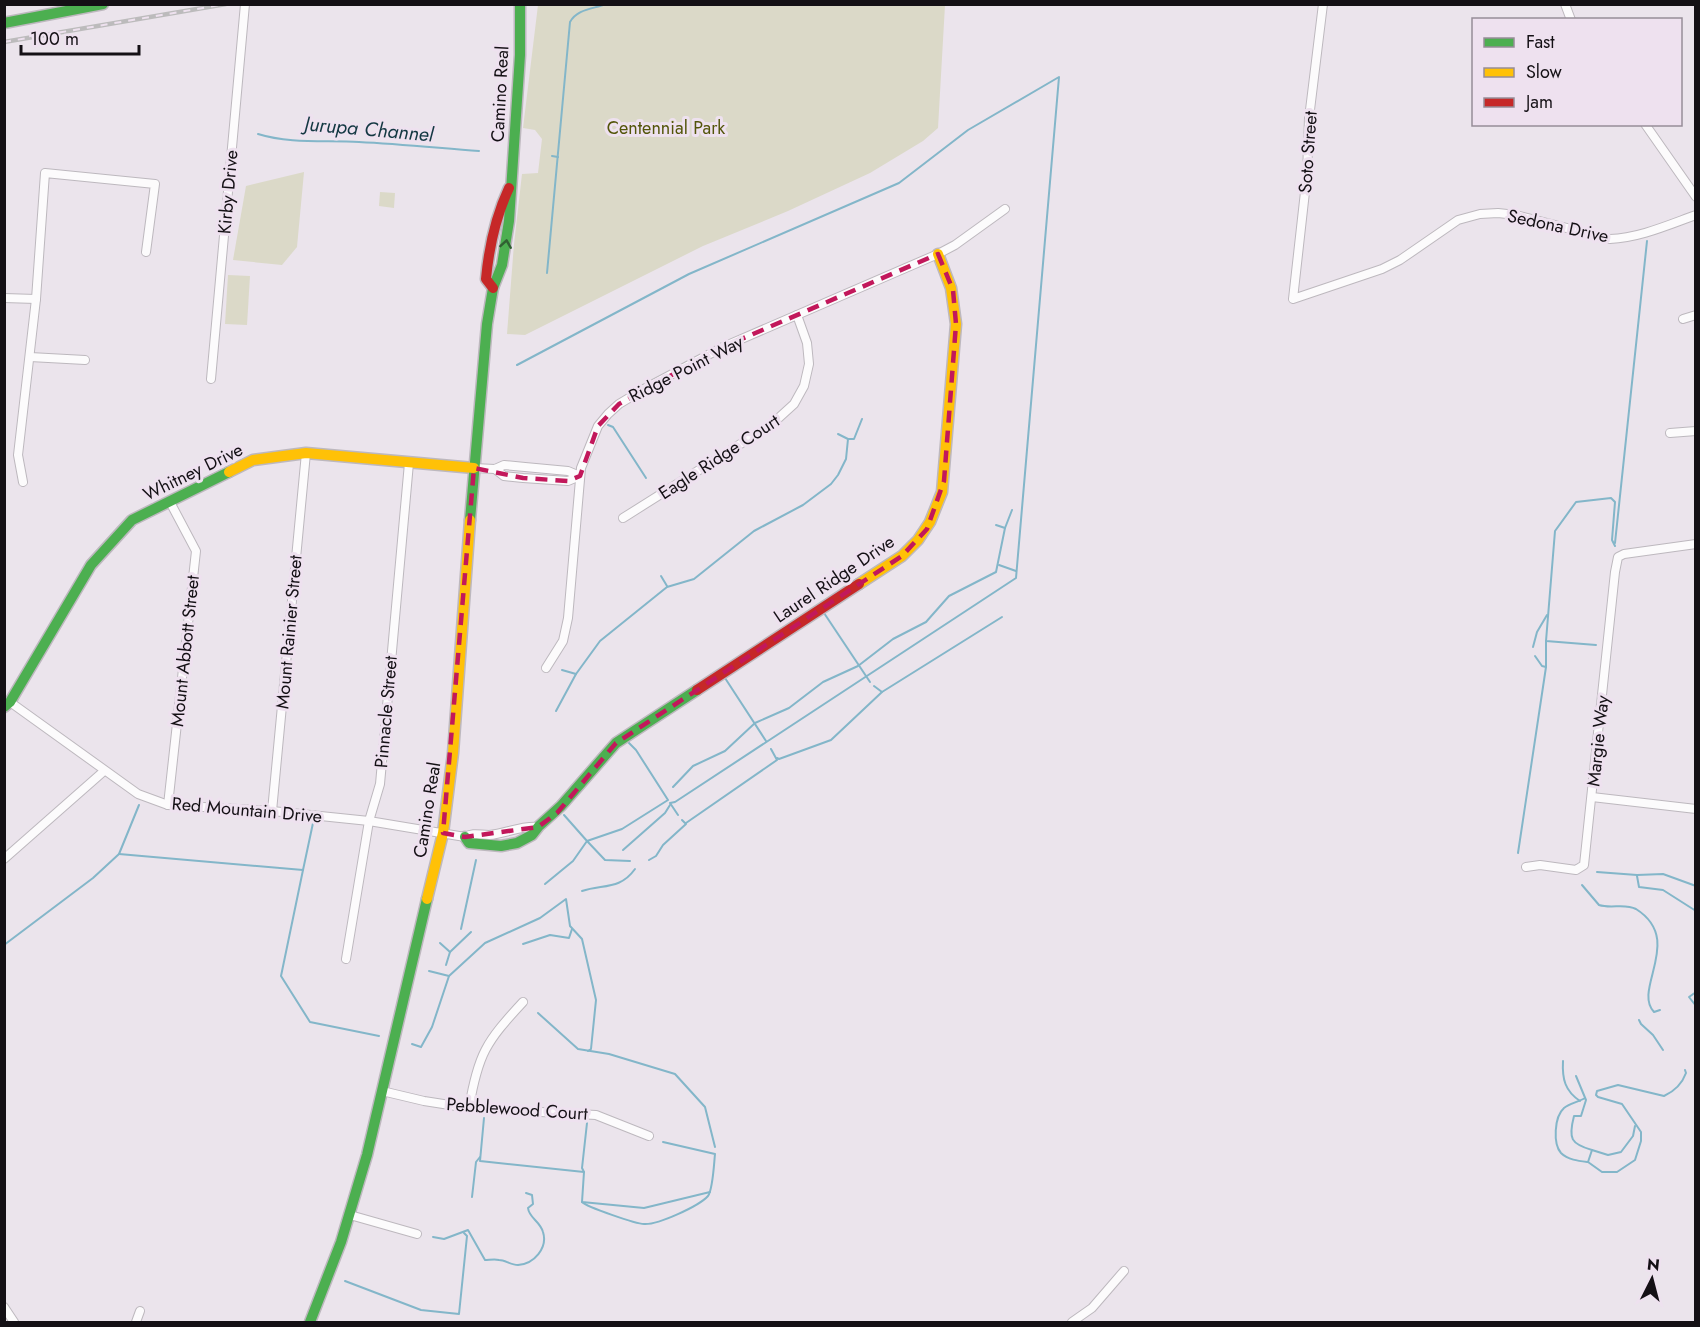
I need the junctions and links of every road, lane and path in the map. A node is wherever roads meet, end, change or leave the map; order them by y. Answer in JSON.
{"nodes":[{"id":1,"x":103,"y":4,"type":"edge"},
{"id":2,"x":245,"y":4,"type":"edge"},
{"id":3,"x":520,"y":4,"type":"edge"},
{"id":4,"x":1323,"y":4,"type":"edge"},
{"id":5,"x":4,"y":23,"type":"edge"},
{"id":6,"x":1646,"y":126,"type":"edge"},
{"id":7,"x":511,"y":185,"type":"junction"},
{"id":8,"x":1695,"y":197,"type":"edge"},
{"id":9,"x":1005,"y":209,"type":"dead end"},
{"id":10,"x":1695,"y":215,"type":"edge"},
{"id":11,"x":146,"y":252,"type":"dead end"},
{"id":12,"x":938,"y":254,"type":"junction"},
{"id":13,"x":493,"y":288,"type":"junction"},
{"id":14,"x":4,"y":298,"type":"edge"},
{"id":15,"x":36,"y":299,"type":"junction"},
{"id":16,"x":1293,"y":299,"type":"joint"},
{"id":17,"x":796,"y":315,"type":"junction"},
{"id":18,"x":1695,"y":315,"type":"edge"},
{"id":19,"x":1683,"y":320,"type":"dead end"},
{"id":20,"x":30,"y":357,"type":"junction"},
{"id":21,"x":85,"y":360,"type":"dead end"},
{"id":22,"x":211,"y":379,"type":"dead end"},
{"id":23,"x":1695,"y":431,"type":"edge"},
{"id":24,"x":1670,"y":433,"type":"dead end"},
{"id":25,"x":306,"y":453,"type":"junction"},
{"id":26,"x":410,"y":463,"type":"junction"},
{"id":27,"x":525,"y":467,"type":"junction"},
{"id":28,"x":474,"y":468,"type":"junction"},
{"id":29,"x":495,"y":470,"type":"junction"},
{"id":30,"x":580,"y":476,"type":"junction"},
{"id":31,"x":523,"y":478,"type":"junction"},
{"id":32,"x":23,"y":482,"type":"dead end"},
{"id":33,"x":170,"y":502,"type":"junction"},
{"id":34,"x":623,"y":518,"type":"dead end"},
{"id":35,"x":1695,"y":544,"type":"edge"},
{"id":36,"x":546,"y":668,"type":"dead end"},
{"id":37,"x":7,"y":705,"type":"edge"},
{"id":38,"x":104,"y":771,"type":"junction"},
{"id":39,"x":1592,"y":797,"type":"junction"},
{"id":40,"x":168,"y":805,"type":"junction"},
{"id":41,"x":1695,"y":806,"type":"edge"},
{"id":42,"x":272,"y":811,"type":"junction"},
{"id":43,"x":369,"y":821,"type":"junction"},
{"id":44,"x":537,"y":827,"type":"junction"},
{"id":45,"x":508,"y":832,"type":"junction"},
{"id":46,"x":443,"y":833,"type":"junction"},
{"id":47,"x":465,"y":837,"type":"junction"},
{"id":48,"x":513,"y":844,"type":"junction"},
{"id":49,"x":4,"y":859,"type":"edge"},
{"id":50,"x":1526,"y":867,"type":"dead end"},
{"id":51,"x":346,"y":959,"type":"dead end"},
{"id":52,"x":523,"y":1002,"type":"dead end"},
{"id":53,"x":382,"y":1091,"type":"junction"},
{"id":54,"x":469,"y":1108,"type":"junction"},
{"id":55,"x":649,"y":1136,"type":"dead end"},
{"id":56,"x":350,"y":1215,"type":"junction"},
{"id":57,"x":417,"y":1234,"type":"dead end"},
{"id":58,"x":1124,"y":1271,"type":"dead end"},
{"id":59,"x":4,"y":1307,"type":"edge"},
{"id":60,"x":140,"y":1311,"type":"dead end"},
{"id":61,"x":14,"y":1323,"type":"edge"},
{"id":62,"x":136,"y":1323,"type":"edge"},
{"id":63,"x":310,"y":1323,"type":"edge"},
{"id":64,"x":1072,"y":1323,"type":"edge"}],
"edges":[{"from":1,"to":5,"type":"street"},
{"from":2,"to":22,"type":"street","name":"Kirby Drive"},
{"from":3,"to":7,"type":"street","name":"Camino Real"},
{"from":4,"to":16,"type":"street","name":"Soto Street"},
{"from":6,"to":8,"type":"street"},
{"from":13,"to":7,"type":"street","name":"Camino Real","one_way":true},
{"from":7,"to":13,"type":"street","name":"Camino Real"},
{"from":9,"to":12,"type":"street","name":"Ridge Point Way"},
{"from":10,"to":16,"type":"street","name":"Sedona Drive"},
{"from":11,"to":15,"type":"street"},
{"from":12,"to":17,"type":"street","name":"Ridge Point Way"},
{"from":12,"to":44,"type":"street","name":"Laurel Ridge Drive"},
{"from":13,"to":28,"type":"street","name":"Camino Real"},
{"from":14,"to":15,"type":"street"},
{"from":15,"to":20,"type":"street"},
{"from":17,"to":30,"type":"street","name":"Ridge Point Way"},
{"from":17,"to":34,"type":"street","name":"Eagle Ridge Court"},
{"from":18,"to":19,"type":"street"},
{"from":20,"to":21,"type":"street"},
{"from":20,"to":32,"type":"street"},
{"from":23,"to":24,"type":"street"},
{"from":25,"to":26,"type":"street","name":"Whitney Drive"},
{"from":25,"to":33,"type":"street","name":"Whitney Drive"},
{"from":25,"to":42,"type":"street","name":"Mount Rainier Street"},
{"from":26,"to":28,"type":"street","name":"Whitney Drive"},
{"from":26,"to":43,"type":"street","name":"Pinnacle Street"},
{"from":27,"to":29,"type":"street","name":"Whitney Drive"},
{"from":27,"to":30,"type":"street","name":"Whitney Drive"},
{"from":27,"to":31,"type":"street"},
{"from":28,"to":29,"type":"street","name":"Whitney Drive"},
{"from":28,"to":46,"type":"street","name":"Camino Real"},
{"from":29,"to":31,"type":"street","name":"Whitney Drive"},
{"from":30,"to":31,"type":"street","name":"Whitney Drive"},
{"from":30,"to":36,"type":"street","name":"Ridge Point Way"},
{"from":33,"to":37,"type":"street","name":"Whitney Drive"},
{"from":33,"to":40,"type":"street","name":"Mount Abbott Street"},
{"from":35,"to":39,"type":"street","name":"Margie Way"},
{"from":37,"to":38,"type":"street","name":"Red Mountain Drive"},
{"from":38,"to":40,"type":"street","name":"Red Mountain Drive"},
{"from":38,"to":49,"type":"street"},
{"from":39,"to":41,"type":"street"},
{"from":39,"to":50,"type":"street","name":"Margie Way"},
{"from":40,"to":42,"type":"street","name":"Red Mountain Drive"},
{"from":42,"to":43,"type":"street","name":"Red Mountain Drive"},
{"from":43,"to":46,"type":"street","name":"Red Mountain Drive"},
{"from":43,"to":51,"type":"street","name":"Pinnacle Street"},
{"from":44,"to":45,"type":"street","name":"Laurel Ridge Drive"},
{"from":44,"to":48,"type":"street","name":"Laurel Ridge Drive"},
{"from":45,"to":47,"type":"street","name":"Laurel Ridge Drive"},
{"from":45,"to":48,"type":"street"},
{"from":46,"to":47,"type":"street","name":"Laurel Ridge Drive"},
{"from":46,"to":53,"type":"street","name":"Camino Real"},
{"from":47,"to":48,"type":"street","name":"Laurel Ridge Drive"},
{"from":52,"to":54,"type":"street"},
{"from":53,"to":54,"type":"street","name":"Pebblewood Court"},
{"from":53,"to":56,"type":"street","name":"Camino Real"},
{"from":54,"to":55,"type":"street","name":"Pebblewood Court"},
{"from":56,"to":57,"type":"street"},
{"from":56,"to":63,"type":"street","name":"Camino Real"},
{"from":58,"to":64,"type":"street"},
{"from":59,"to":61,"type":"street"},
{"from":60,"to":62,"type":"street"}]}
